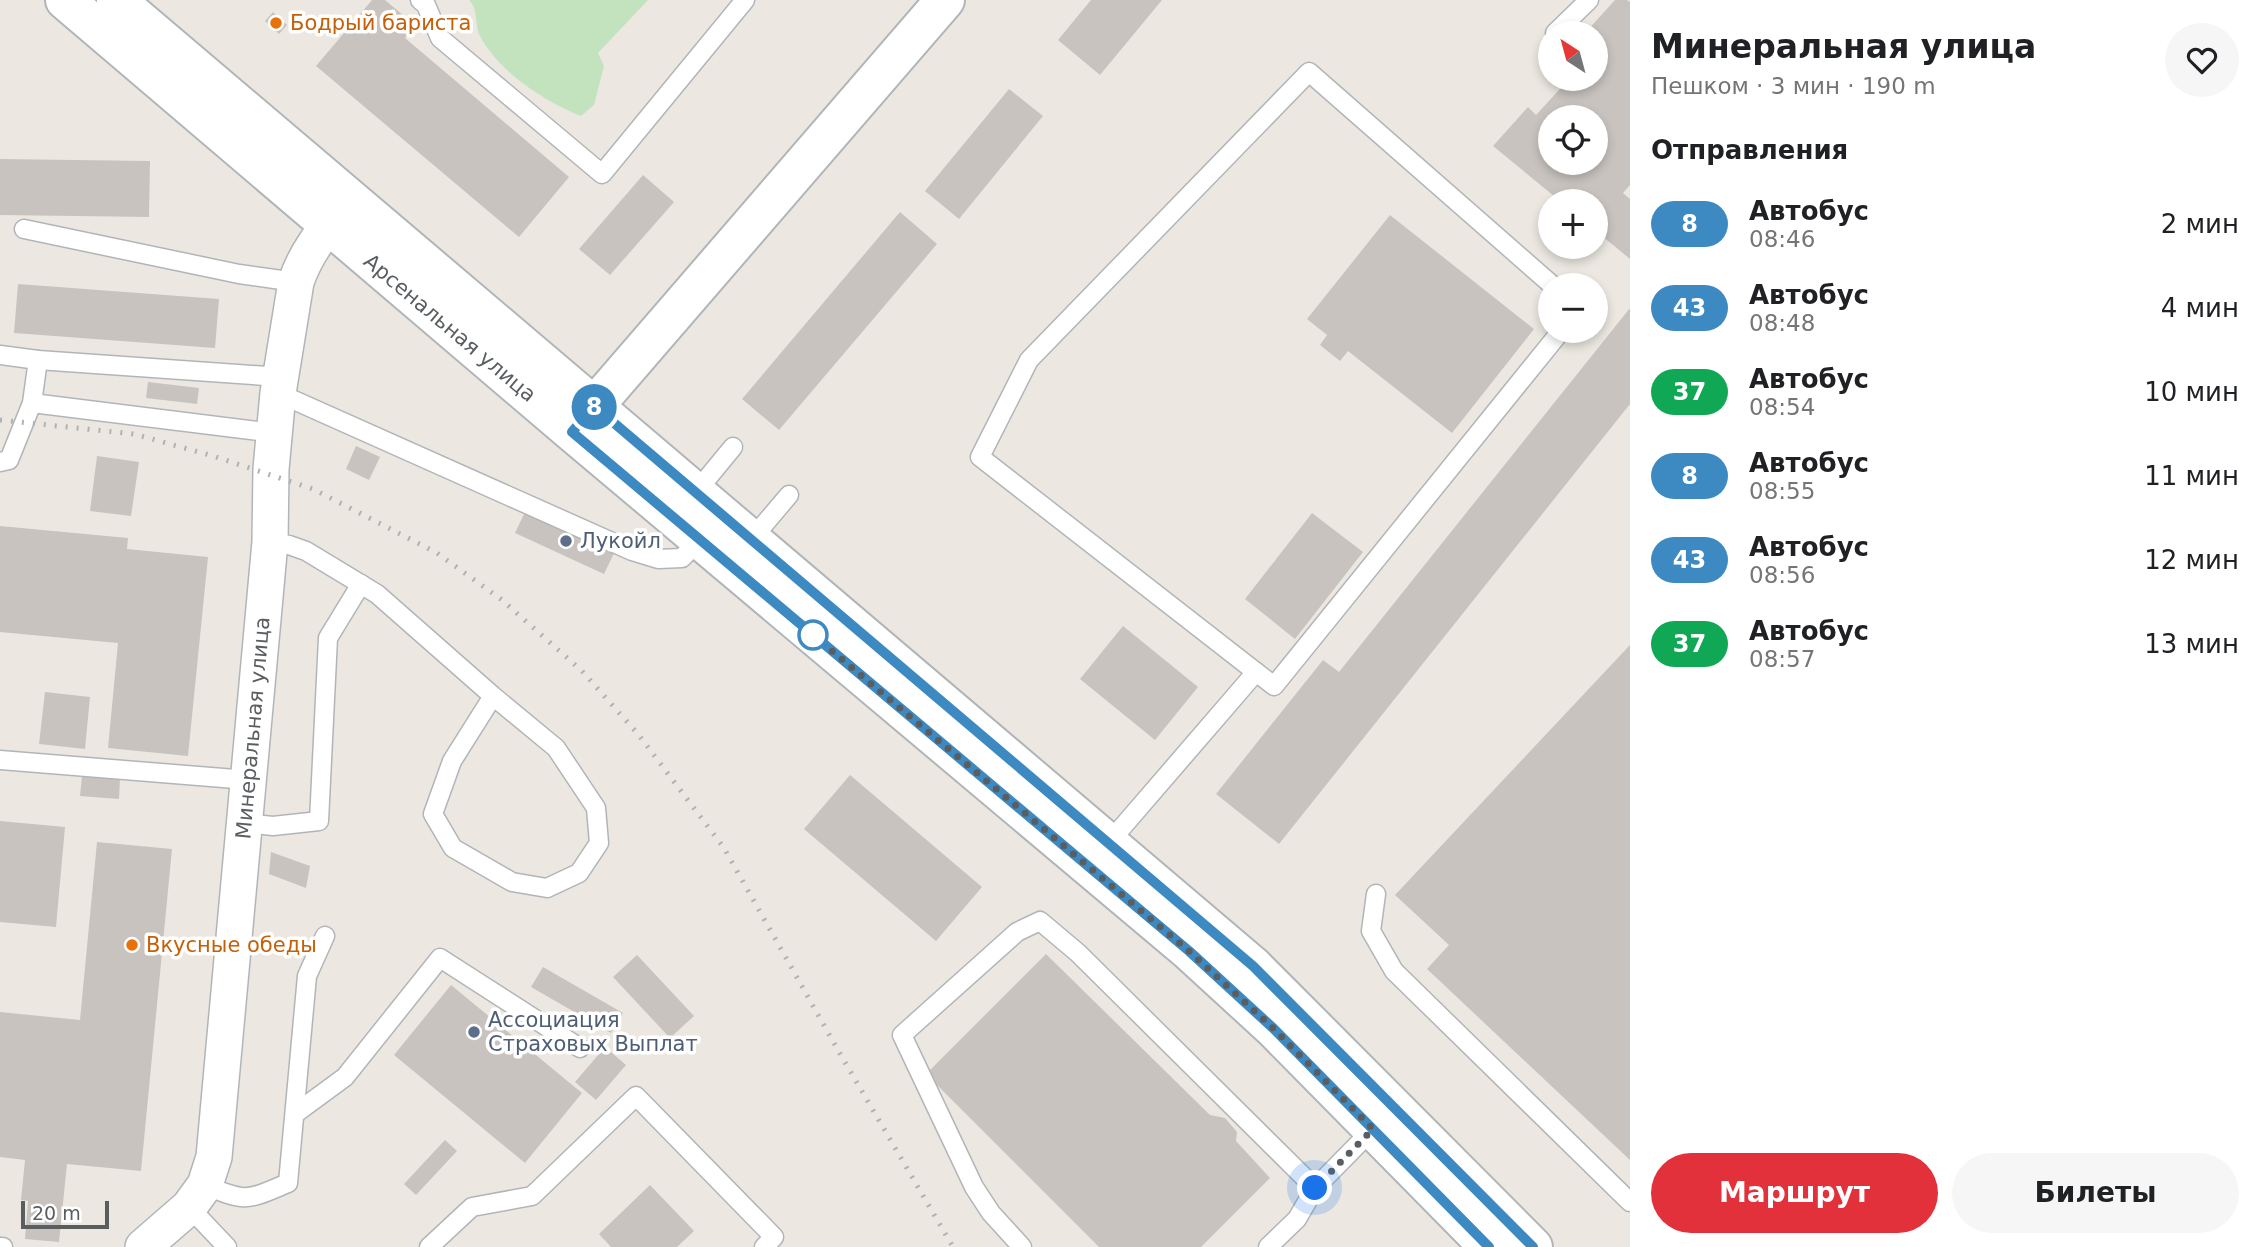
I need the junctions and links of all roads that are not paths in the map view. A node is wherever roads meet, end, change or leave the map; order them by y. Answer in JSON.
{"nodes":[{"id":1,"x":65,"y":0,"type":"edge"},
{"id":2,"x":420,"y":0,"type":"edge"},
{"id":3,"x":745,"y":0,"type":"edge"},
{"id":4,"x":945,"y":0,"type":"edge"},
{"id":5,"x":1589,"y":0,"type":"edge"},
{"id":6,"x":112,"y":7,"type":"edge"},
{"id":7,"x":1568,"y":21,"type":"edge"},
{"id":8,"x":339,"y":212,"type":"junction"},
{"id":9,"x":24,"y":229,"type":"dead end"},
{"id":10,"x":1538,"y":273,"type":"edge"},
{"id":11,"x":296,"y":282,"type":"junction"},
{"id":12,"x":1551,"y":343,"type":"edge"},
{"id":13,"x":0,"y":355,"type":"edge"},
{"id":14,"x":38,"y":360,"type":"junction"},
{"id":15,"x":279,"y":385,"type":"junction"},
{"id":16,"x":32,"y":403,"type":"junction"},
{"id":17,"x":583,"y":419,"type":"junction"},
{"id":18,"x":275,"y":433,"type":"junction"},
{"id":19,"x":733,"y":447,"type":"dead end"},
{"id":20,"x":0,"y":462,"type":"edge"},
{"id":21,"x":696,"y":492,"type":"junction"},
{"id":22,"x":789,"y":495,"type":"dead end"},
{"id":23,"x":699,"y":540,"type":"junction"},
{"id":24,"x":270,"y":542,"type":"junction"},
{"id":25,"x":740,"y":552,"type":"junction"},
{"id":26,"x":361,"y":584,"type":"junction"},
{"id":27,"x":1256,"y":672,"type":"junction"},
{"id":28,"x":493,"y":696,"type":"junction"},
{"id":29,"x":0,"y":760,"type":"edge"},
{"id":30,"x":248,"y":780,"type":"junction"},
{"id":31,"x":244,"y":823,"type":"junction"},
{"id":32,"x":1098,"y":855,"type":"junction"},
{"id":33,"x":1376,"y":894,"type":"dead end"},
{"id":34,"x":325,"y":936,"type":"dead end"},
{"id":35,"x":580,"y":1048,"type":"dead end"},
{"id":36,"x":296,"y":1113,"type":"junction"},
{"id":37,"x":1384,"y":1118,"type":"junction"},
{"id":38,"x":1315,"y":1188,"type":"junction"},
{"id":39,"x":197,"y":1196,"type":"junction"},
{"id":40,"x":1630,"y":1202,"type":"edge"},
{"id":41,"x":1510,"y":1243,"type":"edge"},
{"id":42,"x":143,"y":1247,"type":"edge"},
{"id":43,"x":227,"y":1247,"type":"edge"},
{"id":44,"x":429,"y":1247,"type":"edge"},
{"id":45,"x":764,"y":1247,"type":"edge"},
{"id":46,"x":1022,"y":1247,"type":"edge"},
{"id":47,"x":1268,"y":1247,"type":"edge"}],
"edges":[{"from":1,"to":6,"type":"street","name":"Арсенальная улица"},
{"from":2,"to":3,"type":"lane"},
{"from":4,"to":17,"type":"street"},
{"from":5,"to":7,"type":"lane"},
{"from":6,"to":8,"type":"street","name":"Арсенальная улица"},
{"from":8,"to":11,"type":"street","name":"Минеральная улица"},
{"from":8,"to":17,"type":"street","name":"Арсенальная улица"},
{"from":9,"to":11,"type":"lane"},
{"from":10,"to":27,"type":"lane"},
{"from":11,"to":15,"type":"street","name":"Минеральная улица"},
{"from":12,"to":27,"type":"lane"},
{"from":13,"to":14,"type":"lane"},
{"from":14,"to":15,"type":"lane"},
{"from":14,"to":16,"type":"lane"},
{"from":15,"to":18,"type":"street","name":"Минеральная улица"},
{"from":15,"to":23,"type":"lane"},
{"from":16,"to":18,"type":"lane"},
{"from":16,"to":20,"type":"lane"},
{"from":17,"to":21,"type":"street","name":"Арсенальная улица"},
{"from":17,"to":23,"type":"street","name":"Арсенальная улица"},
{"from":18,"to":24,"type":"street","name":"Минеральная улица"},
{"from":19,"to":21,"type":"lane"},
{"from":21,"to":25,"type":"street","name":"Арсенальная улица"},
{"from":22,"to":25,"type":"lane"},
{"from":23,"to":25,"type":"street","name":"Арсенальная улица"},
{"from":24,"to":26,"type":"lane"},
{"from":24,"to":30,"type":"street","name":"Минеральная улица"},
{"from":25,"to":32,"type":"street","name":"Арсенальная улица"},
{"from":26,"to":28,"type":"lane"},
{"from":26,"to":31,"type":"lane"},
{"from":27,"to":32,"type":"lane"},
{"from":28,"to":28,"type":"lane"},
{"from":29,"to":30,"type":"lane"},
{"from":30,"to":31,"type":"street","name":"Минеральная улица"},
{"from":31,"to":39,"type":"street","name":"Минеральная улица"},
{"from":32,"to":37,"type":"street","name":"Арсенальная улица"},
{"from":33,"to":40,"type":"lane"},
{"from":34,"to":36,"type":"lane"},
{"from":35,"to":36,"type":"lane"},
{"from":36,"to":39,"type":"lane"},
{"from":37,"to":38,"type":"lane"},
{"from":37,"to":41,"type":"street","name":"Арсенальная улица"},
{"from":38,"to":46,"type":"lane"},
{"from":38,"to":47,"type":"lane"},
{"from":39,"to":42,"type":"street"},
{"from":39,"to":43,"type":"lane"},
{"from":44,"to":45,"type":"lane"}]}
